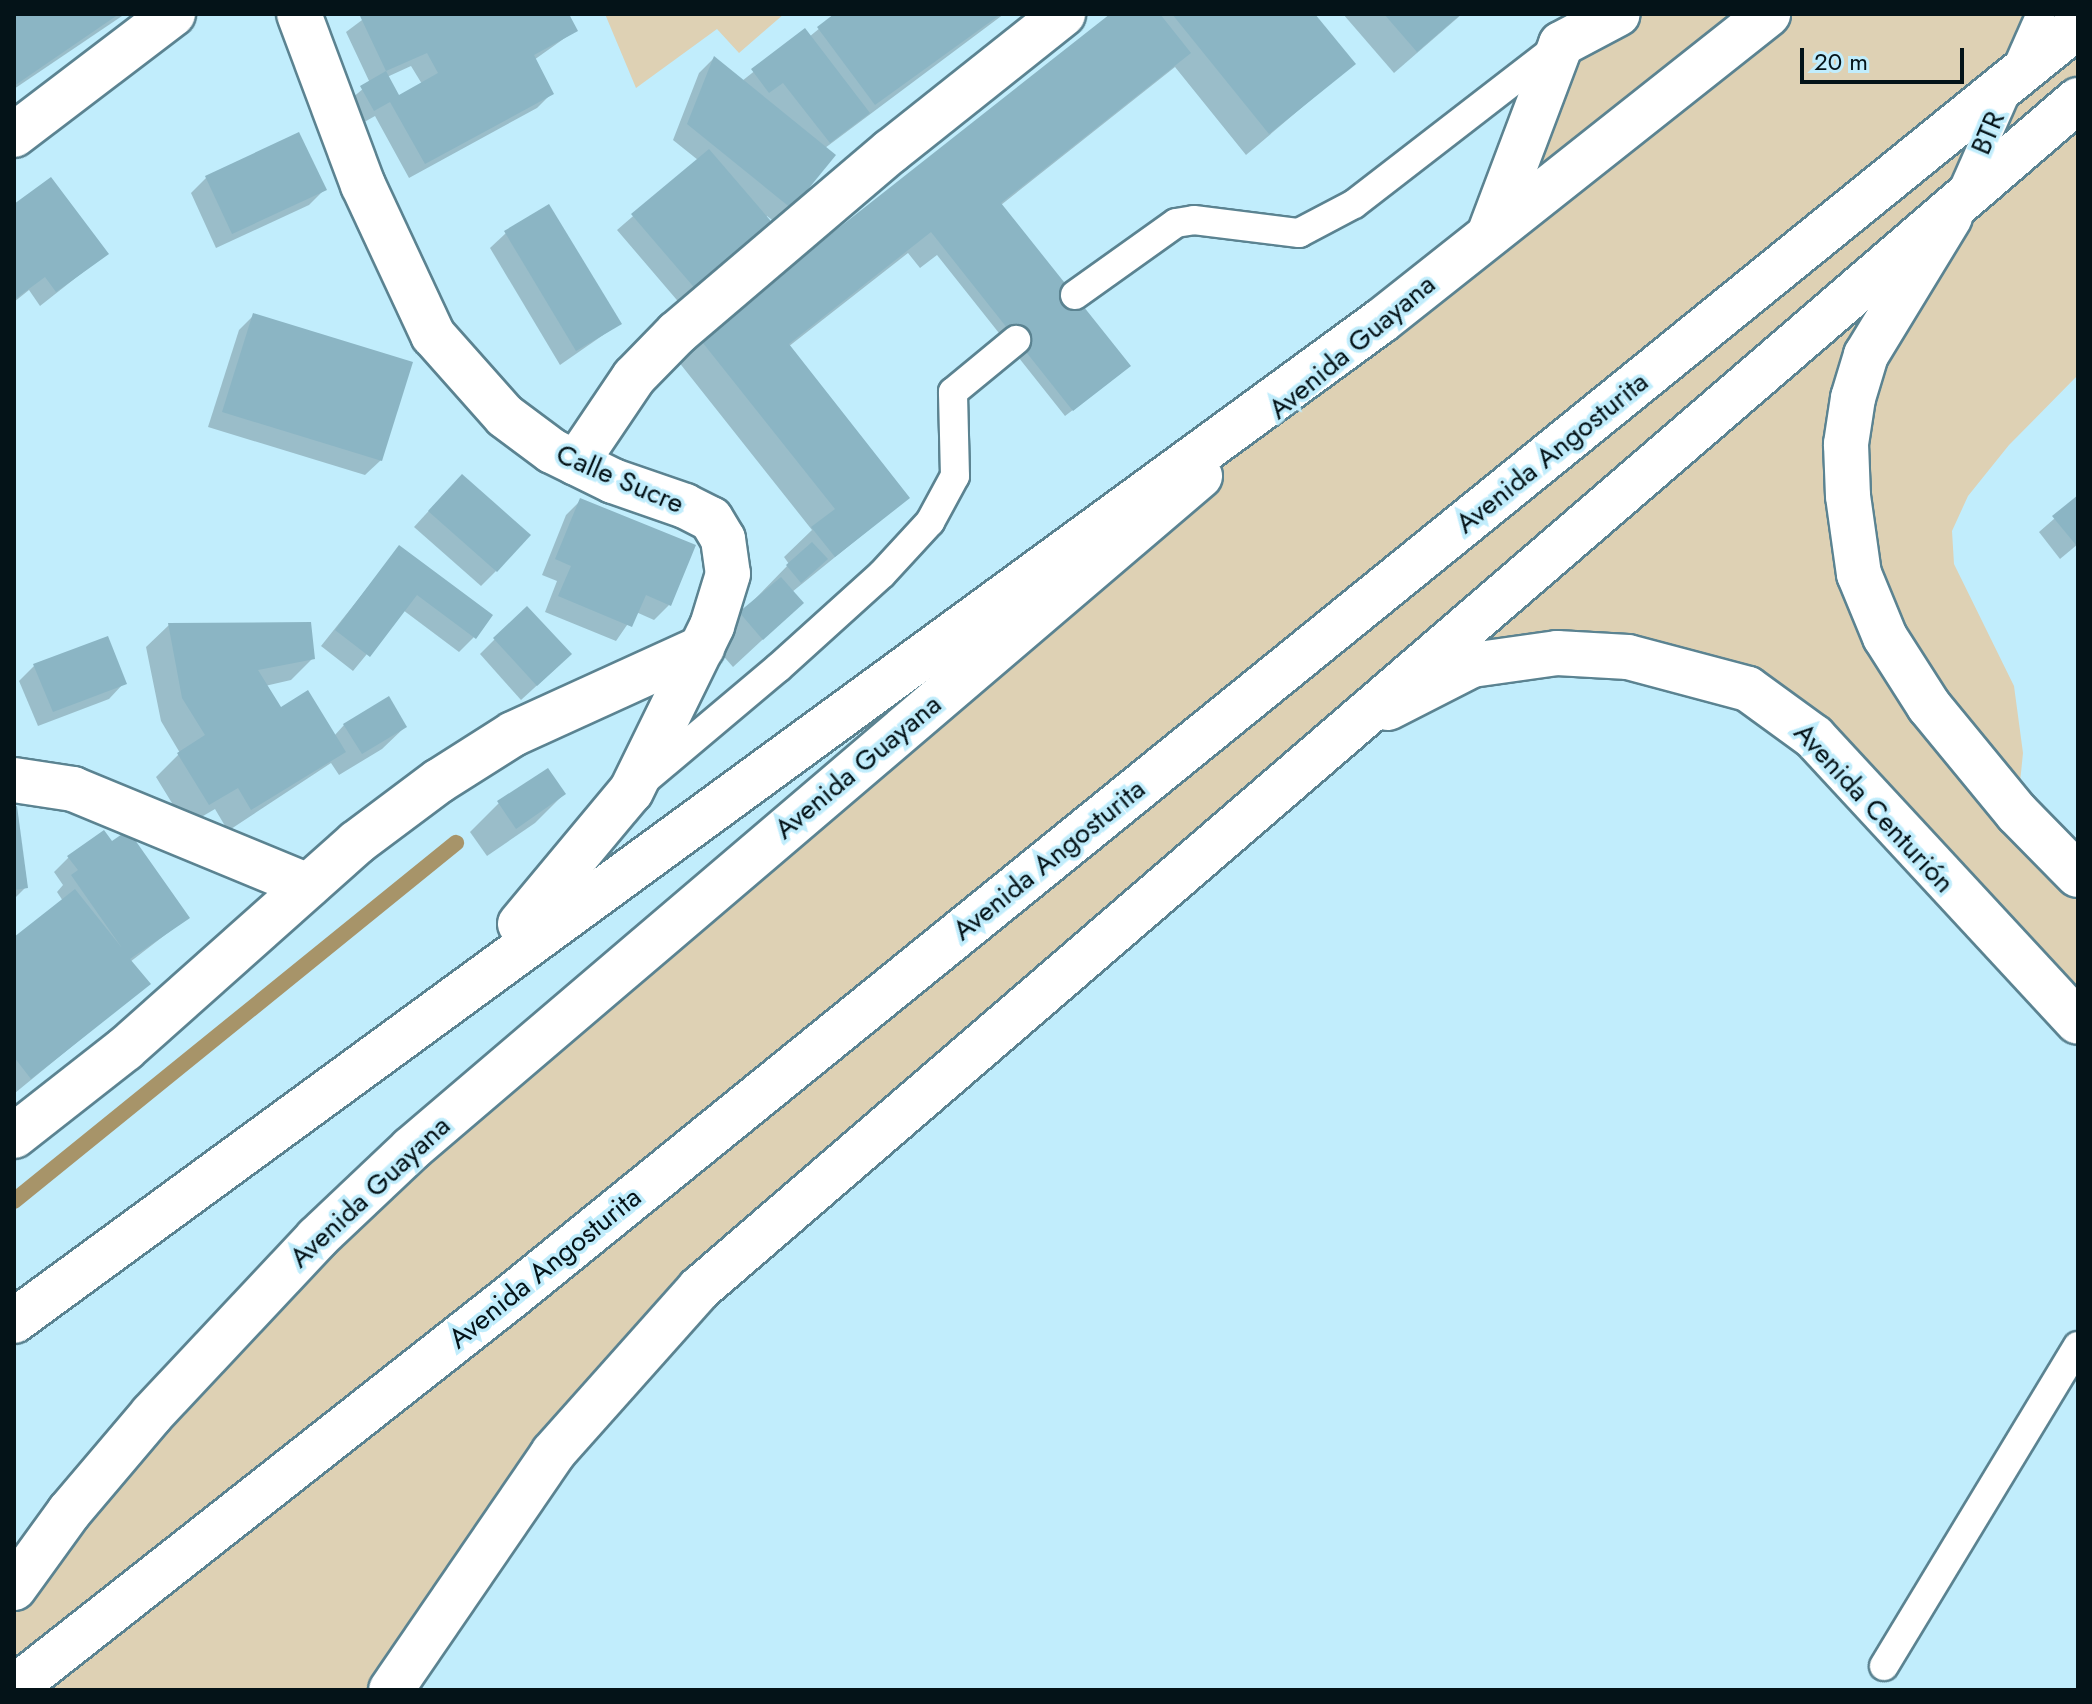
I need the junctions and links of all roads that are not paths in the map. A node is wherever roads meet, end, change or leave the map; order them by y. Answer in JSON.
{"nodes":[{"id":1,"x":173,"y":14,"type":"edge"},
{"id":2,"x":299,"y":14,"type":"edge"},
{"id":3,"x":1063,"y":14,"type":"edge"},
{"id":4,"x":1618,"y":14,"type":"edge"},
{"id":5,"x":1768,"y":14,"type":"edge"},
{"id":6,"x":2041,"y":14,"type":"edge"},
{"id":7,"x":2078,"y":26,"type":"edge"},
{"id":8,"x":1569,"y":29,"type":"edge"},
{"id":9,"x":2010,"y":81,"type":"junction"},
{"id":10,"x":2078,"y":100,"type":"edge"},
{"id":11,"x":14,"y":135,"type":"edge"},
{"id":12,"x":1955,"y":208,"type":"junction"},
{"id":13,"x":1489,"y":234,"type":"junction"},
{"id":14,"x":1075,"y":295,"type":"dead end"},
{"id":15,"x":1381,"y":321,"type":"junction"},
{"id":16,"x":1016,"y":340,"type":"dead end"},
{"id":17,"x":576,"y":463,"type":"junction"},
{"id":18,"x":702,"y":648,"type":"junction"},
{"id":19,"x":1358,"y":724,"type":"junction"},
{"id":20,"x":14,"y":780,"type":"edge"},
{"id":21,"x":631,"y":791,"type":"junction"},
{"id":22,"x":2078,"y":875,"type":"edge"},
{"id":23,"x":308,"y":886,"type":"junction"},
{"id":24,"x":448,"y":1000,"type":"junction"},
{"id":25,"x":2078,"y":1022,"type":"edge"},
{"id":26,"x":14,"y":1136,"type":"edge"},
{"id":27,"x":14,"y":1321,"type":"edge"},
{"id":28,"x":2078,"y":1346,"type":"edge"},
{"id":29,"x":14,"y":1588,"type":"edge"},
{"id":30,"x":1884,"y":1666,"type":"dead end"},
{"id":31,"x":14,"y":1688,"type":"edge"},
{"id":32,"x":391,"y":1690,"type":"edge"}],
"edges":[{"from":1,"to":11,"type":"main road"},
{"from":2,"to":17,"type":"main road","name":"Calle Sucre"},
{"from":3,"to":17,"type":"main road"},
{"from":4,"to":8,"type":"main road"},
{"from":5,"to":13,"type":"main road","name":"Avenida Guayana"},
{"from":6,"to":9,"type":"lane","name":"BTR"},
{"from":7,"to":9,"type":"main road","name":"Avenida Angosturita"},
{"from":8,"to":13,"type":"main road"},
{"from":8,"to":14,"type":"lane"},
{"from":9,"to":12,"type":"lane","name":"BTR"},
{"from":9,"to":31,"type":"main road","name":"Avenida Angosturita"},
{"from":10,"to":12,"type":"main road"},
{"from":12,"to":19,"type":"main road"},
{"from":12,"to":22,"type":"main road"},
{"from":13,"to":15,"type":"main road","name":"Avenida Guayana"},
{"from":15,"to":24,"type":"main road"},
{"from":15,"to":29,"type":"main road","name":"Avenida Guayana"},
{"from":16,"to":21,"type":"lane"},
{"from":17,"to":18,"type":"main road","name":"Calle Sucre"},
{"from":18,"to":21,"type":"main road","name":"Calle Sucre"},
{"from":18,"to":23,"type":"main road"},
{"from":19,"to":25,"type":"main road","name":"Avenida Centurión"},
{"from":19,"to":32,"type":"main road"},
{"from":20,"to":23,"type":"main road"},
{"from":21,"to":24,"type":"main road","name":"Calle Sucre"},
{"from":23,"to":26,"type":"main road"},
{"from":24,"to":27,"type":"main road"},
{"from":28,"to":30,"type":"lane"}]}
